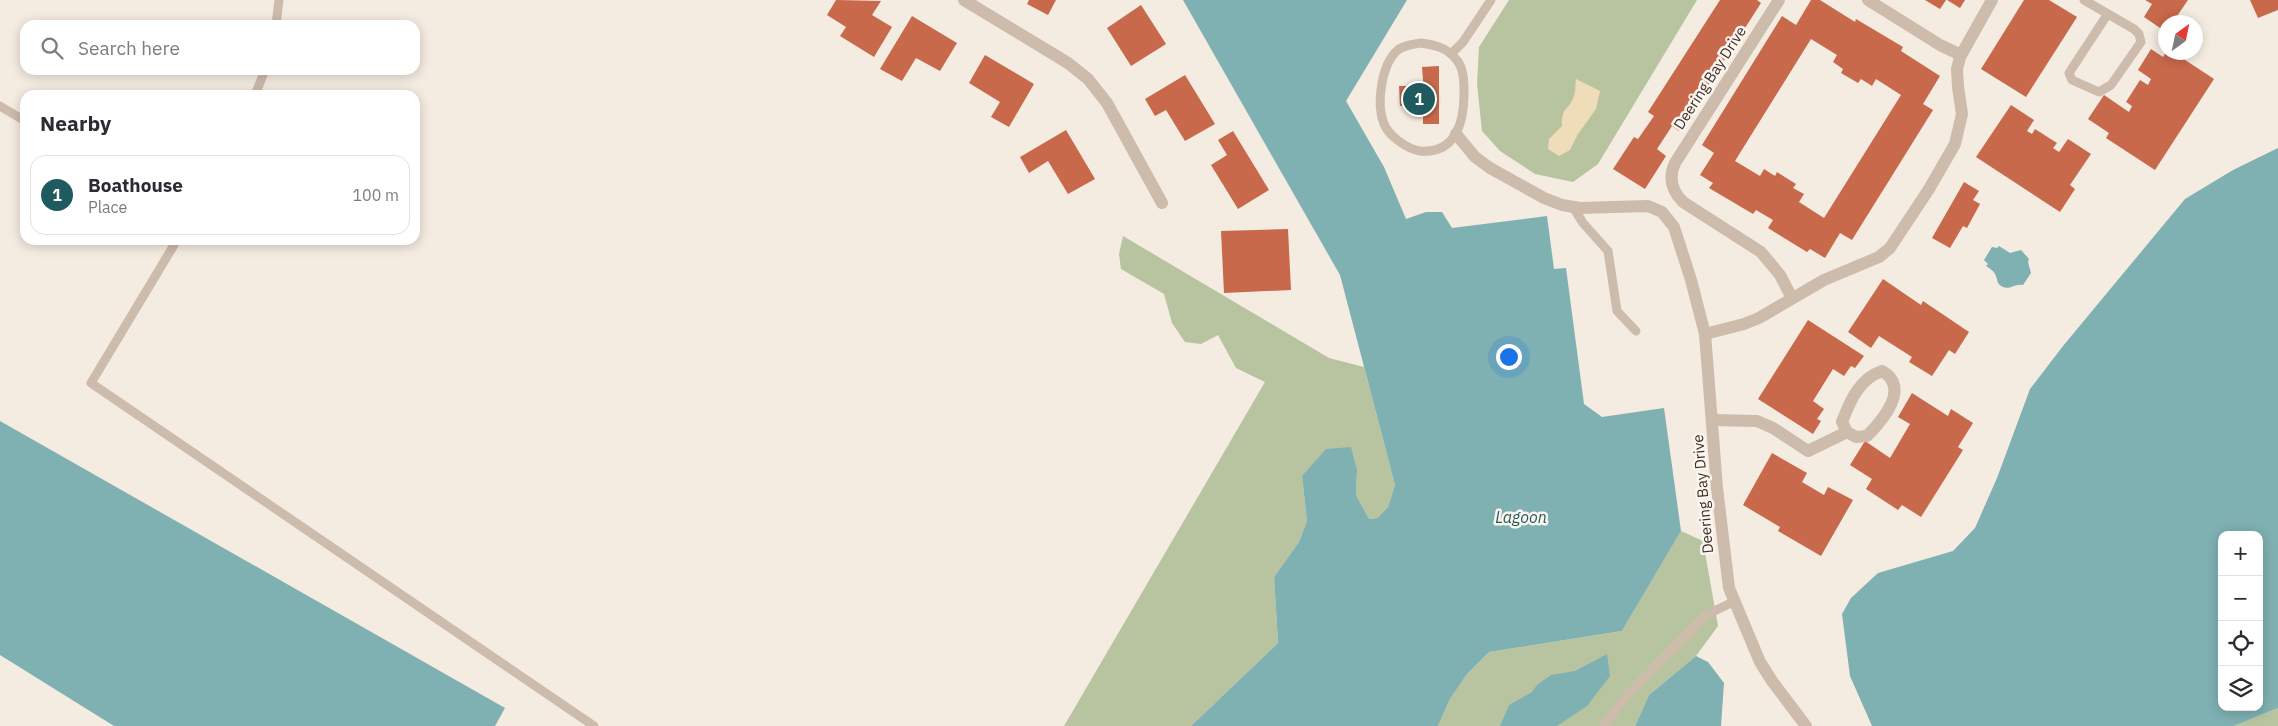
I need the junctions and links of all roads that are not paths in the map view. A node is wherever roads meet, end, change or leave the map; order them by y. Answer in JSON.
{"nodes":[{"id":1,"x":279,"y":0,"type":"edge"},
{"id":2,"x":964,"y":0,"type":"edge"},
{"id":3,"x":1491,"y":0,"type":"edge"},
{"id":4,"x":1778,"y":0,"type":"edge"},
{"id":5,"x":1868,"y":0,"type":"edge"},
{"id":6,"x":1992,"y":0,"type":"edge"},
{"id":7,"x":2084,"y":0,"type":"edge"},
{"id":8,"x":2108,"y":15,"type":"junction"},
{"id":9,"x":277,"y":20,"type":"edge"},
{"id":10,"x":1451,"y":54,"type":"junction"},
{"id":11,"x":1961,"y":54,"type":"junction"},
{"id":12,"x":263,"y":75,"type":"edge"},
{"id":13,"x":257,"y":90,"type":"edge"},
{"id":14,"x":0,"y":106,"type":"edge"},
{"id":15,"x":20,"y":118,"type":"edge"},
{"id":16,"x":1456,"y":134,"type":"junction"},
{"id":17,"x":1162,"y":203,"type":"dead end"},
{"id":18,"x":1573,"y":207,"type":"junction"},
{"id":19,"x":174,"y":245,"type":"edge"},
{"id":20,"x":1792,"y":298,"type":"junction"},
{"id":21,"x":1636,"y":330,"type":"dead end"},
{"id":22,"x":1705,"y":334,"type":"junction"},
{"id":23,"x":1712,"y":420,"type":"junction"},
{"id":24,"x":1847,"y":432,"type":"junction"},
{"id":25,"x":1734,"y":602,"type":"junction"},
{"id":26,"x":594,"y":726,"type":"edge"},
{"id":27,"x":1604,"y":726,"type":"edge"},
{"id":28,"x":1806,"y":726,"type":"edge"}],
"edges":[{"from":1,"to":9,"type":"lane"},
{"from":2,"to":17,"type":"street"},
{"from":3,"to":10,"type":"lane"},
{"from":4,"to":20,"type":"street","name":"Deering Bay Drive"},
{"from":5,"to":11,"type":"street"},
{"from":6,"to":11,"type":"street"},
{"from":7,"to":8,"type":"lane"},
{"from":8,"to":8,"type":"lane"},
{"from":10,"to":16,"type":"lane"},
{"from":10,"to":16,"type":"lane"},
{"from":11,"to":20,"type":"street"},
{"from":12,"to":13,"type":"lane"},
{"from":14,"to":15,"type":"lane"},
{"from":16,"to":18,"type":"street","name":"Deering Bay Drive"},
{"from":18,"to":21,"type":"lane"},
{"from":18,"to":22,"type":"street","name":"Deering Bay Drive"},
{"from":19,"to":26,"type":"lane"},
{"from":20,"to":22,"type":"street"},
{"from":22,"to":23,"type":"street","name":"Deering Bay Drive"},
{"from":23,"to":24,"type":"street"},
{"from":23,"to":25,"type":"street","name":"Deering Bay Drive"},
{"from":24,"to":24,"type":"street"},
{"from":25,"to":27,"type":"lane"},
{"from":25,"to":28,"type":"street","name":"Deering Bay Drive"}]}
